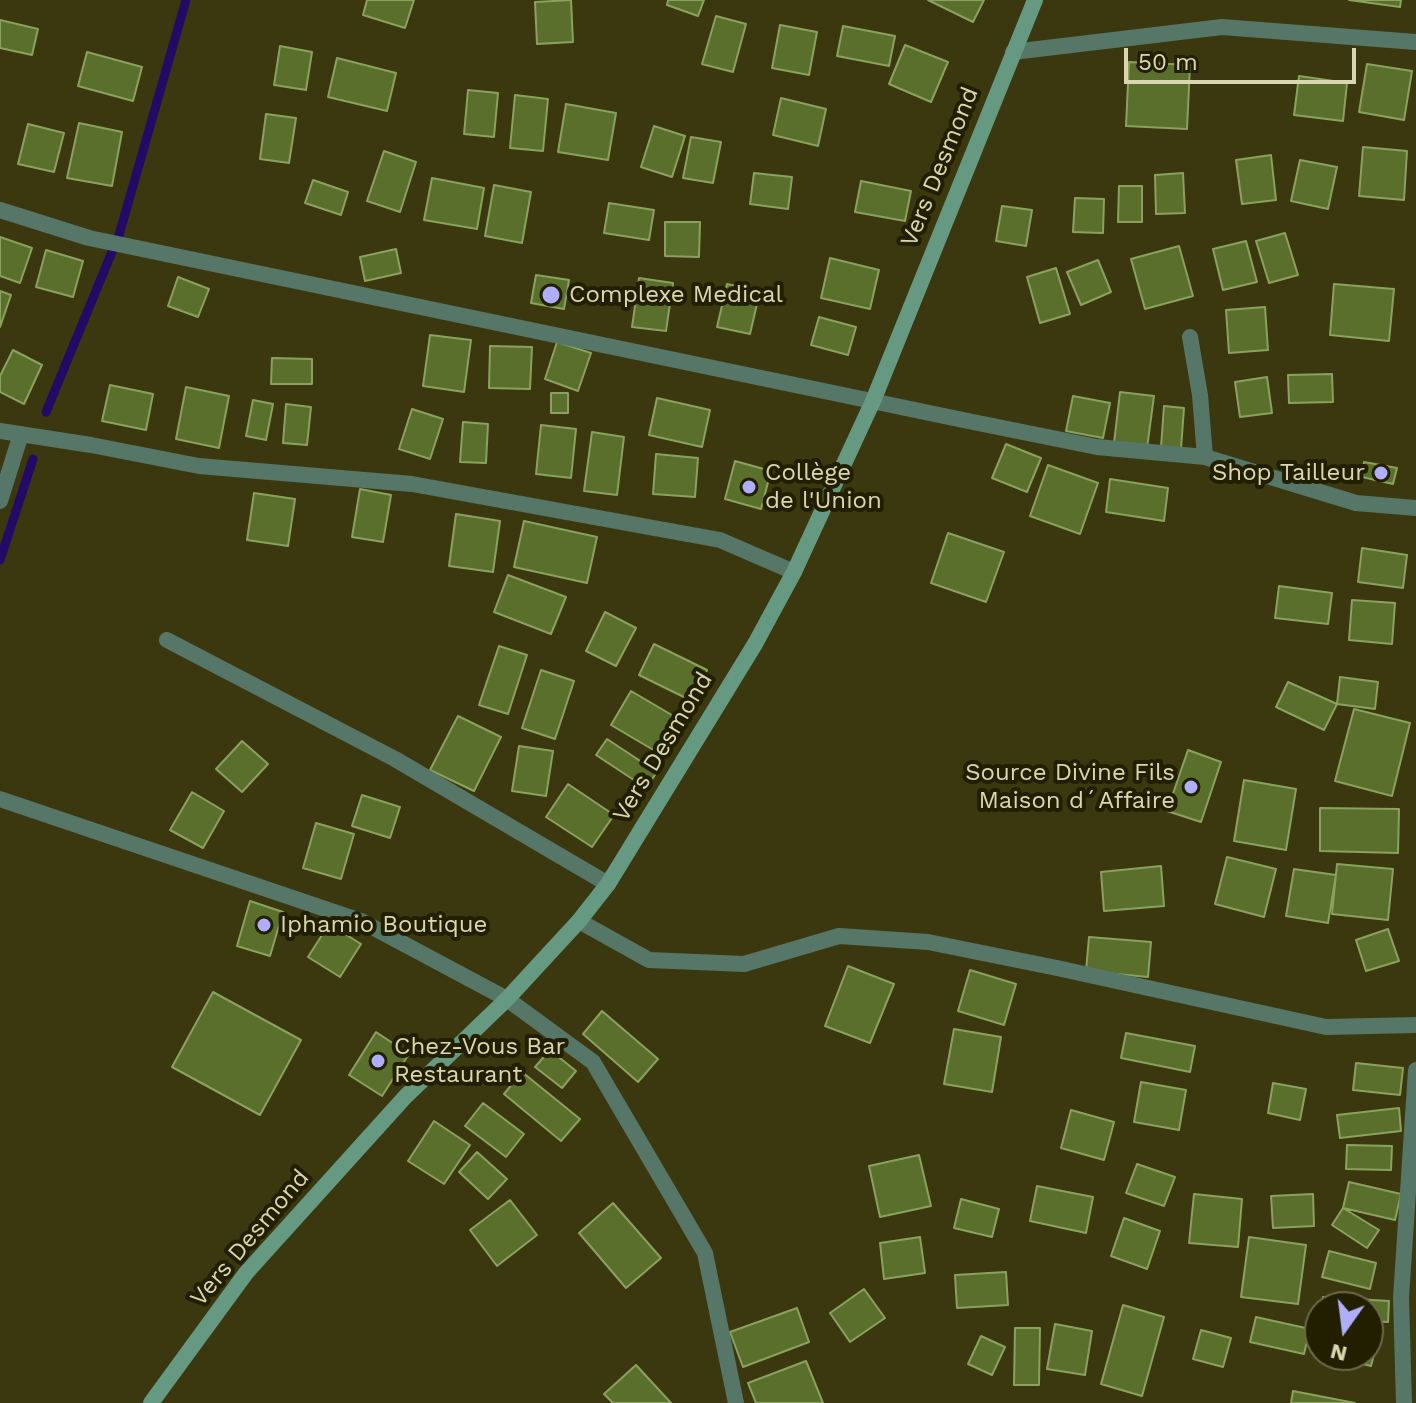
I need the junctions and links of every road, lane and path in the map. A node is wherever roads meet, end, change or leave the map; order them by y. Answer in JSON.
{"nodes":[{"id":1,"x":1035,"y":0,"type":"edge"},
{"id":2,"x":1416,"y":42,"type":"edge"},
{"id":3,"x":1013,"y":52,"type":"junction"},
{"id":4,"x":0,"y":210,"type":"edge"},
{"id":5,"x":1190,"y":337,"type":"dead end"},
{"id":6,"x":873,"y":401,"type":"junction"},
{"id":7,"x":0,"y":431,"type":"edge"},
{"id":8,"x":21,"y":434,"type":"junction"},
{"id":9,"x":1205,"y":457,"type":"junction"},
{"id":10,"x":0,"y":501,"type":"edge"},
{"id":11,"x":1416,"y":508,"type":"edge"},
{"id":12,"x":794,"y":572,"type":"junction"},
{"id":13,"x":167,"y":640,"type":"dead end"},
{"id":14,"x":0,"y":799,"type":"edge"},
{"id":15,"x":608,"y":884,"type":"junction"},
{"id":16,"x":579,"y":921,"type":"junction"},
{"id":17,"x":507,"y":999,"type":"junction"},
{"id":18,"x":1416,"y":1025,"type":"edge"},
{"id":19,"x":1416,"y":1070,"type":"edge"},
{"id":20,"x":1412,"y":1180,"type":"edge"},
{"id":21,"x":1416,"y":1400,"type":"edge"},
{"id":22,"x":151,"y":1403,"type":"edge"},
{"id":23,"x":736,"y":1403,"type":"edge"},
{"id":24,"x":1404,"y":1403,"type":"edge"},
{"id":25,"x":1410,"y":1403,"type":"edge"}],
"edges":[{"from":1,"to":3,"type":"main road","name":"Vers Desmond"},
{"from":2,"to":3,"type":"street"},
{"from":3,"to":6,"type":"main road","name":"Vers Desmond"},
{"from":4,"to":6,"type":"street"},
{"from":5,"to":9,"type":"street"},
{"from":6,"to":9,"type":"street"},
{"from":6,"to":12,"type":"main road","name":"Vers Desmond"},
{"from":7,"to":8,"type":"street"},
{"from":8,"to":10,"type":"street"},
{"from":8,"to":12,"type":"street"},
{"from":9,"to":11,"type":"street"},
{"from":12,"to":15,"type":"main road","name":"Vers Desmond"},
{"from":13,"to":15,"type":"street"},
{"from":14,"to":17,"type":"street"},
{"from":15,"to":16,"type":"main road","name":"Vers Desmond"},
{"from":16,"to":17,"type":"main road","name":"Vers Desmond"},
{"from":16,"to":18,"type":"street"},
{"from":17,"to":22,"type":"main road","name":"Vers Desmond"},
{"from":17,"to":23,"type":"street"},
{"from":19,"to":20,"type":"street"},
{"from":20,"to":24,"type":"street"},
{"from":21,"to":25,"type":"street"}]}
